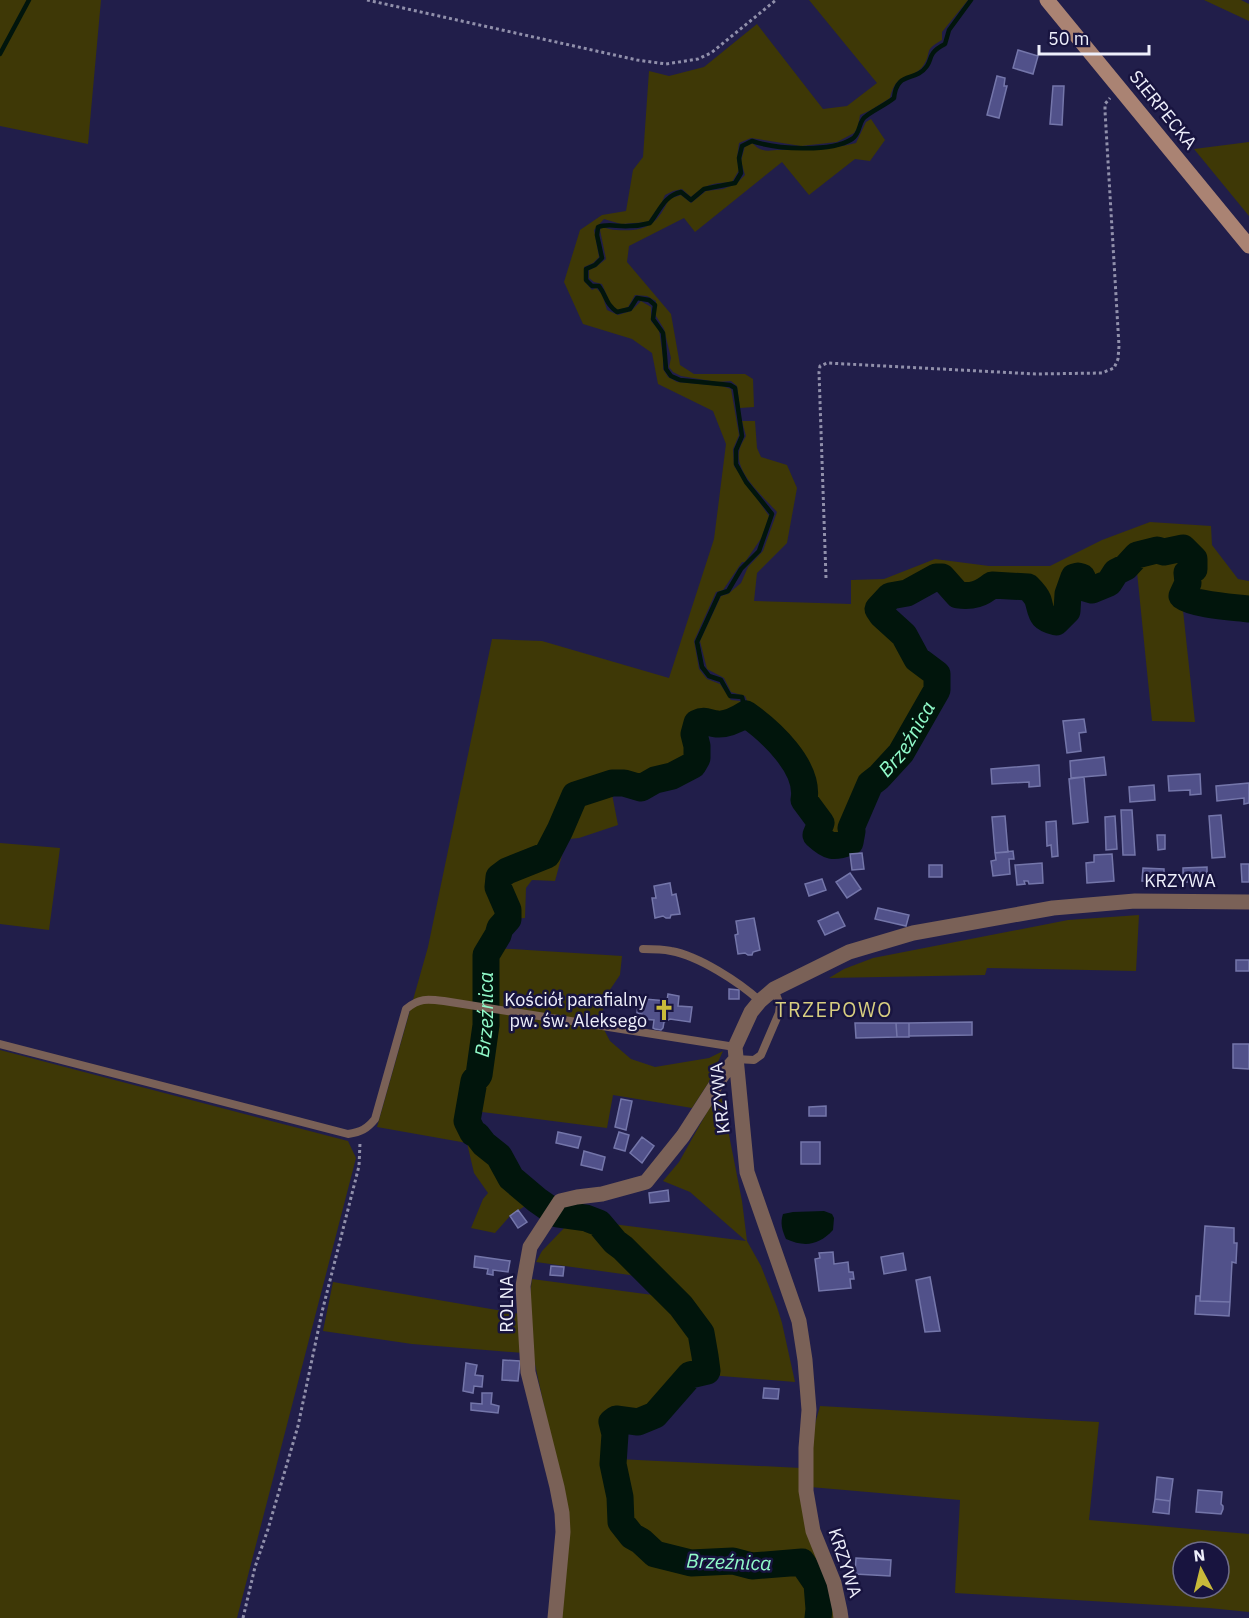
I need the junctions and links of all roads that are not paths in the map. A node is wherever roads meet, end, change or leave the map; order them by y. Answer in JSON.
{"nodes":[{"id":1,"x":1047,"y":0,"type":"edge"},
{"id":2,"x":1249,"y":246,"type":"edge"},
{"id":3,"x":1249,"y":902,"type":"edge"},
{"id":4,"x":643,"y":949,"type":"dead end"},
{"id":5,"x":774,"y":989,"type":"junction"},
{"id":6,"x":760,"y":1001,"type":"junction"},
{"id":7,"x":0,"y":1044,"type":"edge"},
{"id":8,"x":736,"y":1053,"type":"junction"},
{"id":9,"x":555,"y":1618,"type":"edge"},
{"id":10,"x":841,"y":1618,"type":"edge"}],
"edges":[{"from":1,"to":2,"type":"street","name":"SIERPECKA"},
{"from":3,"to":5,"type":"street","name":"KRZYWA"},
{"from":4,"to":6,"type":"lane"},
{"from":5,"to":6,"type":"street","name":"KRZYWA"},
{"from":5,"to":8,"type":"lane"},
{"from":6,"to":8,"type":"street","name":"KRZYWA"},
{"from":7,"to":8,"type":"lane"},
{"from":8,"to":9,"type":"street","name":"ROLNA"},
{"from":8,"to":10,"type":"street","name":"KRZYWA"}]}
